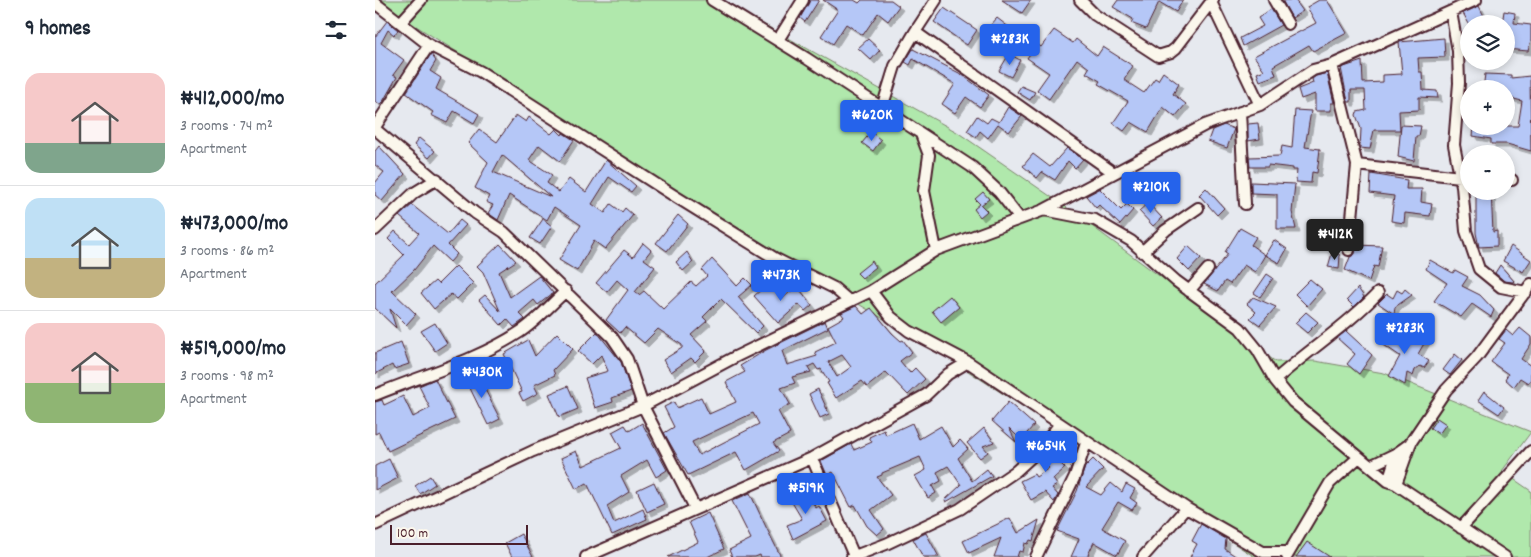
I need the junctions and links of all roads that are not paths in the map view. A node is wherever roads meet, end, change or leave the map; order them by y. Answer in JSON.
{"nodes":[{"id":1,"x":421,"y":0,"type":"edge"},
{"id":2,"x":712,"y":0,"type":"edge"},
{"id":3,"x":803,"y":0,"type":"edge"},
{"id":4,"x":936,"y":0,"type":"edge"},
{"id":5,"x":1080,"y":0,"type":"edge"},
{"id":6,"x":1274,"y":0,"type":"edge"},
{"id":7,"x":1476,"y":0,"type":"edge"},
{"id":8,"x":1212,"y":1,"type":"edge"},
{"id":9,"x":375,"y":3,"type":"edge"},
{"id":10,"x":1451,"y":12,"type":"junction"},
{"id":11,"x":401,"y":22,"type":"junction"},
{"id":12,"x":1288,"y":24,"type":"dead end"},
{"id":13,"x":915,"y":32,"type":"junction"},
{"id":14,"x":778,"y":40,"type":"junction"},
{"id":15,"x":429,"y":45,"type":"junction"},
{"id":16,"x":1332,"y":65,"type":"junction"},
{"id":17,"x":1260,"y":105,"type":"junction"},
{"id":18,"x":882,"y":108,"type":"junction"},
{"id":19,"x":1240,"y":112,"type":"junction"},
{"id":20,"x":375,"y":128,"type":"edge"},
{"id":21,"x":921,"y":134,"type":"junction"},
{"id":22,"x":1460,"y":164,"type":"edge"},
{"id":23,"x":1357,"y":165,"type":"junction"},
{"id":24,"x":1114,"y":173,"type":"junction"},
{"id":25,"x":1460,"y":177,"type":"edge"},
{"id":26,"x":437,"y":179,"type":"junction"},
{"id":27,"x":1465,"y":200,"type":"edge"},
{"id":28,"x":1245,"y":204,"type":"dead end"},
{"id":29,"x":1198,"y":208,"type":"dead end"},
{"id":30,"x":1044,"y":210,"type":"junction"},
{"id":31,"x":1020,"y":219,"type":"junction"},
{"id":32,"x":375,"y":230,"type":"edge"},
{"id":33,"x":936,"y":250,"type":"junction"},
{"id":34,"x":1349,"y":250,"type":"dead end"},
{"id":35,"x":1142,"y":252,"type":"junction"},
{"id":36,"x":1208,"y":268,"type":"dead end"},
{"id":37,"x":1528,"y":288,"type":"edge"},
{"id":38,"x":1189,"y":290,"type":"junction"},
{"id":39,"x":566,"y":291,"type":"junction"},
{"id":40,"x":871,"y":291,"type":"junction"},
{"id":41,"x":1378,"y":293,"type":"dead end"},
{"id":42,"x":849,"y":301,"type":"junction"},
{"id":43,"x":967,"y":362,"type":"junction"},
{"id":44,"x":1275,"y":380,"type":"junction"},
{"id":45,"x":375,"y":395,"type":"edge"},
{"id":46,"x":643,"y":406,"type":"junction"},
{"id":47,"x":1059,"y":425,"type":"junction"},
{"id":48,"x":1411,"y":442,"type":"junction"},
{"id":49,"x":1086,"y":443,"type":"junction"},
{"id":50,"x":1531,"y":452,"type":"edge"},
{"id":51,"x":1397,"y":453,"type":"junction"},
{"id":52,"x":1359,"y":457,"type":"junction"},
{"id":53,"x":812,"y":458,"type":"junction"},
{"id":54,"x":1370,"y":466,"type":"junction"},
{"id":55,"x":1392,"y":482,"type":"junction"},
{"id":56,"x":695,"y":508,"type":"junction"},
{"id":57,"x":1186,"y":508,"type":"junction"},
{"id":58,"x":375,"y":525,"type":"edge"},
{"id":59,"x":1461,"y":528,"type":"junction"},
{"id":60,"x":1288,"y":555,"type":"edge"},
{"id":61,"x":853,"y":556,"type":"edge"},
{"id":62,"x":586,"y":557,"type":"edge"},
{"id":63,"x":1036,"y":557,"type":"edge"},
{"id":64,"x":1143,"y":557,"type":"edge"},
{"id":65,"x":1505,"y":557,"type":"edge"}],
"edges":[{"from":1,"to":11,"type":"street"},
{"from":2,"to":14,"type":"street"},
{"from":3,"to":14,"type":"street"},
{"from":4,"to":13,"type":"street"},
{"from":5,"to":8,"type":"street"},
{"from":6,"to":12,"type":"street"},
{"from":7,"to":10,"type":"street"},
{"from":8,"to":17,"type":"street"},
{"from":9,"to":11,"type":"street"},
{"from":10,"to":16,"type":"street"},
{"from":10,"to":22,"type":"street"},
{"from":11,"to":15,"type":"street"},
{"from":13,"to":18,"type":"street"},
{"from":13,"to":24,"type":"street"},
{"from":14,"to":18,"type":"street"},
{"from":15,"to":20,"type":"street"},
{"from":15,"to":42,"type":"street"},
{"from":16,"to":17,"type":"street"},
{"from":16,"to":23,"type":"street"},
{"from":17,"to":19,"type":"street"},
{"from":18,"to":21,"type":"street"},
{"from":19,"to":24,"type":"street"},
{"from":19,"to":28,"type":"street"},
{"from":20,"to":26,"type":"street"},
{"from":21,"to":31,"type":"street"},
{"from":21,"to":33,"type":"street"},
{"from":23,"to":25,"type":"street"},
{"from":23,"to":34,"type":"street"},
{"from":24,"to":30,"type":"street"},
{"from":26,"to":32,"type":"street"},
{"from":26,"to":39,"type":"street"},
{"from":27,"to":37,"type":"street"},
{"from":29,"to":35,"type":"street"},
{"from":30,"to":31,"type":"street"},
{"from":30,"to":35,"type":"street"},
{"from":31,"to":33,"type":"street"},
{"from":33,"to":40,"type":"street"},
{"from":35,"to":38,"type":"street"},
{"from":36,"to":38,"type":"street"},
{"from":37,"to":48,"type":"street"},
{"from":38,"to":44,"type":"street"},
{"from":39,"to":45,"type":"street"},
{"from":39,"to":46,"type":"street"},
{"from":40,"to":42,"type":"street"},
{"from":40,"to":43,"type":"street"},
{"from":41,"to":44,"type":"street"},
{"from":42,"to":46,"type":"street"},
{"from":43,"to":47,"type":"street"},
{"from":43,"to":53,"type":"street"},
{"from":44,"to":52,"type":"street"},
{"from":46,"to":56,"type":"street"},
{"from":46,"to":58,"type":"street"},
{"from":47,"to":49,"type":"street"},
{"from":47,"to":61,"type":"street"},
{"from":48,"to":51,"type":"street"},
{"from":48,"to":55,"type":"street"},
{"from":49,"to":57,"type":"street"},
{"from":49,"to":63,"type":"street"},
{"from":50,"to":59,"type":"street"},
{"from":51,"to":54,"type":"street"},
{"from":51,"to":55,"type":"street"},
{"from":52,"to":54,"type":"street"},
{"from":52,"to":60,"type":"street"},
{"from":53,"to":56,"type":"street"},
{"from":53,"to":61,"type":"street"},
{"from":54,"to":55,"type":"street"},
{"from":55,"to":59,"type":"street"},
{"from":56,"to":62,"type":"street"},
{"from":57,"to":60,"type":"street"},
{"from":57,"to":64,"type":"street"},
{"from":59,"to":65,"type":"street"}]}
